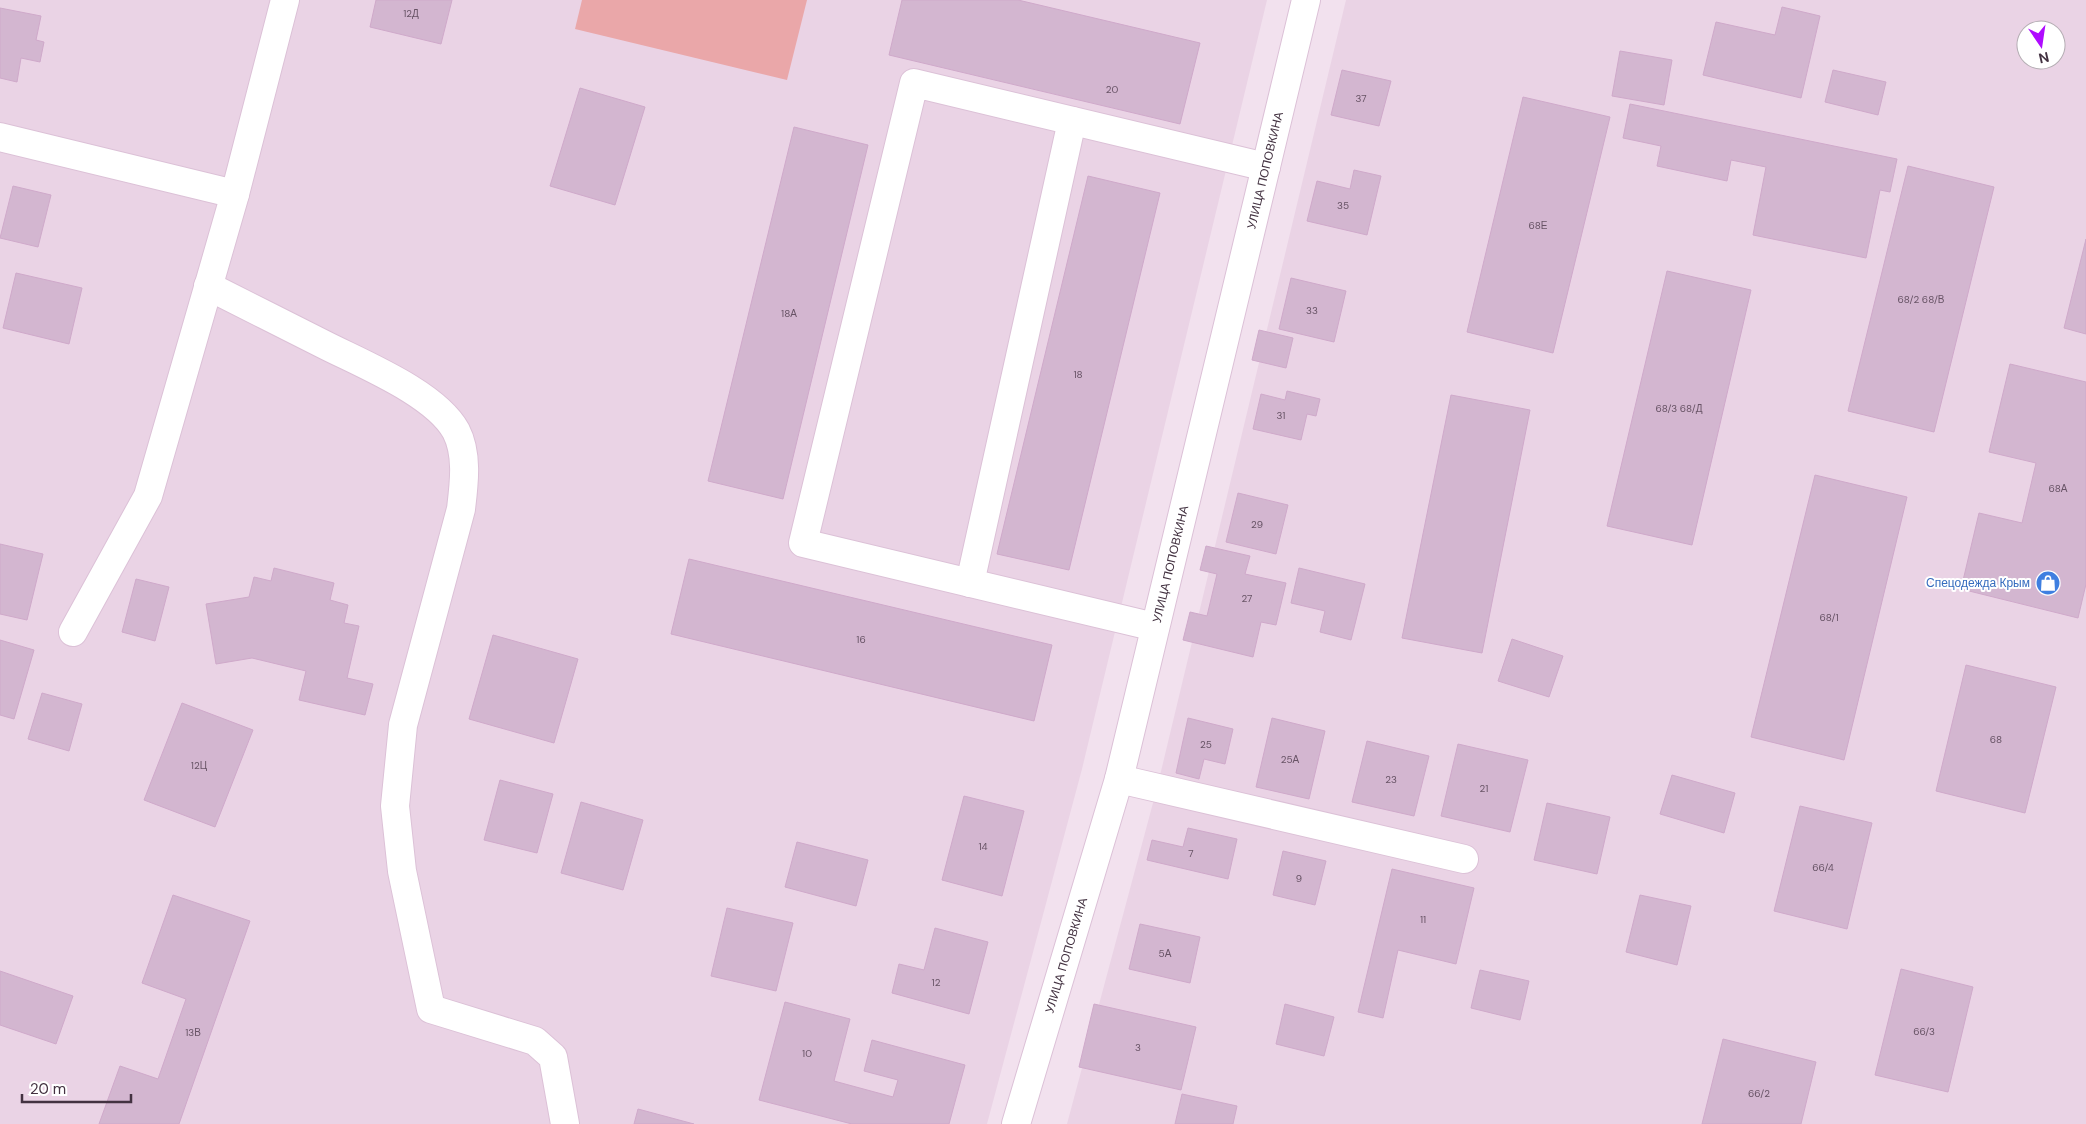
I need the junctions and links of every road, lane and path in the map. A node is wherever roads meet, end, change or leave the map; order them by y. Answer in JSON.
{"nodes":[{"id":1,"x":285,"y":0,"type":"edge"},
{"id":2,"x":1306,"y":0,"type":"edge"},
{"id":3,"x":1072,"y":121,"type":"junction"},
{"id":4,"x":0,"y":137,"type":"edge"},
{"id":5,"x":1266,"y":167,"type":"junction"},
{"id":6,"x":235,"y":194,"type":"junction"},
{"id":7,"x":208,"y":286,"type":"junction"},
{"id":8,"x":970,"y":583,"type":"junction"},
{"id":9,"x":1155,"y":627,"type":"junction"},
{"id":10,"x":73,"y":632,"type":"dead end"},
{"id":11,"x":1119,"y":779,"type":"junction"},
{"id":12,"x":1464,"y":859,"type":"dead end"},
{"id":13,"x":565,"y":1124,"type":"edge"},
{"id":14,"x":1016,"y":1124,"type":"edge"}],
"edges":[{"from":1,"to":6,"type":"street"},
{"from":2,"to":5,"type":"street","name":"УЛИЦА ПОПОВКИНА"},
{"from":3,"to":5,"type":"street"},
{"from":3,"to":8,"type":"street"},
{"from":3,"to":8,"type":"street"},
{"from":4,"to":6,"type":"street"},
{"from":5,"to":9,"type":"street","name":"УЛИЦА ПОПОВКИНА"},
{"from":6,"to":7,"type":"street"},
{"from":7,"to":10,"type":"street"},
{"from":7,"to":13,"type":"street"},
{"from":8,"to":9,"type":"street"},
{"from":9,"to":11,"type":"street","name":"УЛИЦА ПОПОВКИНА"},
{"from":11,"to":12,"type":"street"},
{"from":11,"to":14,"type":"street","name":"УЛИЦА ПОПОВКИНА"}]}
